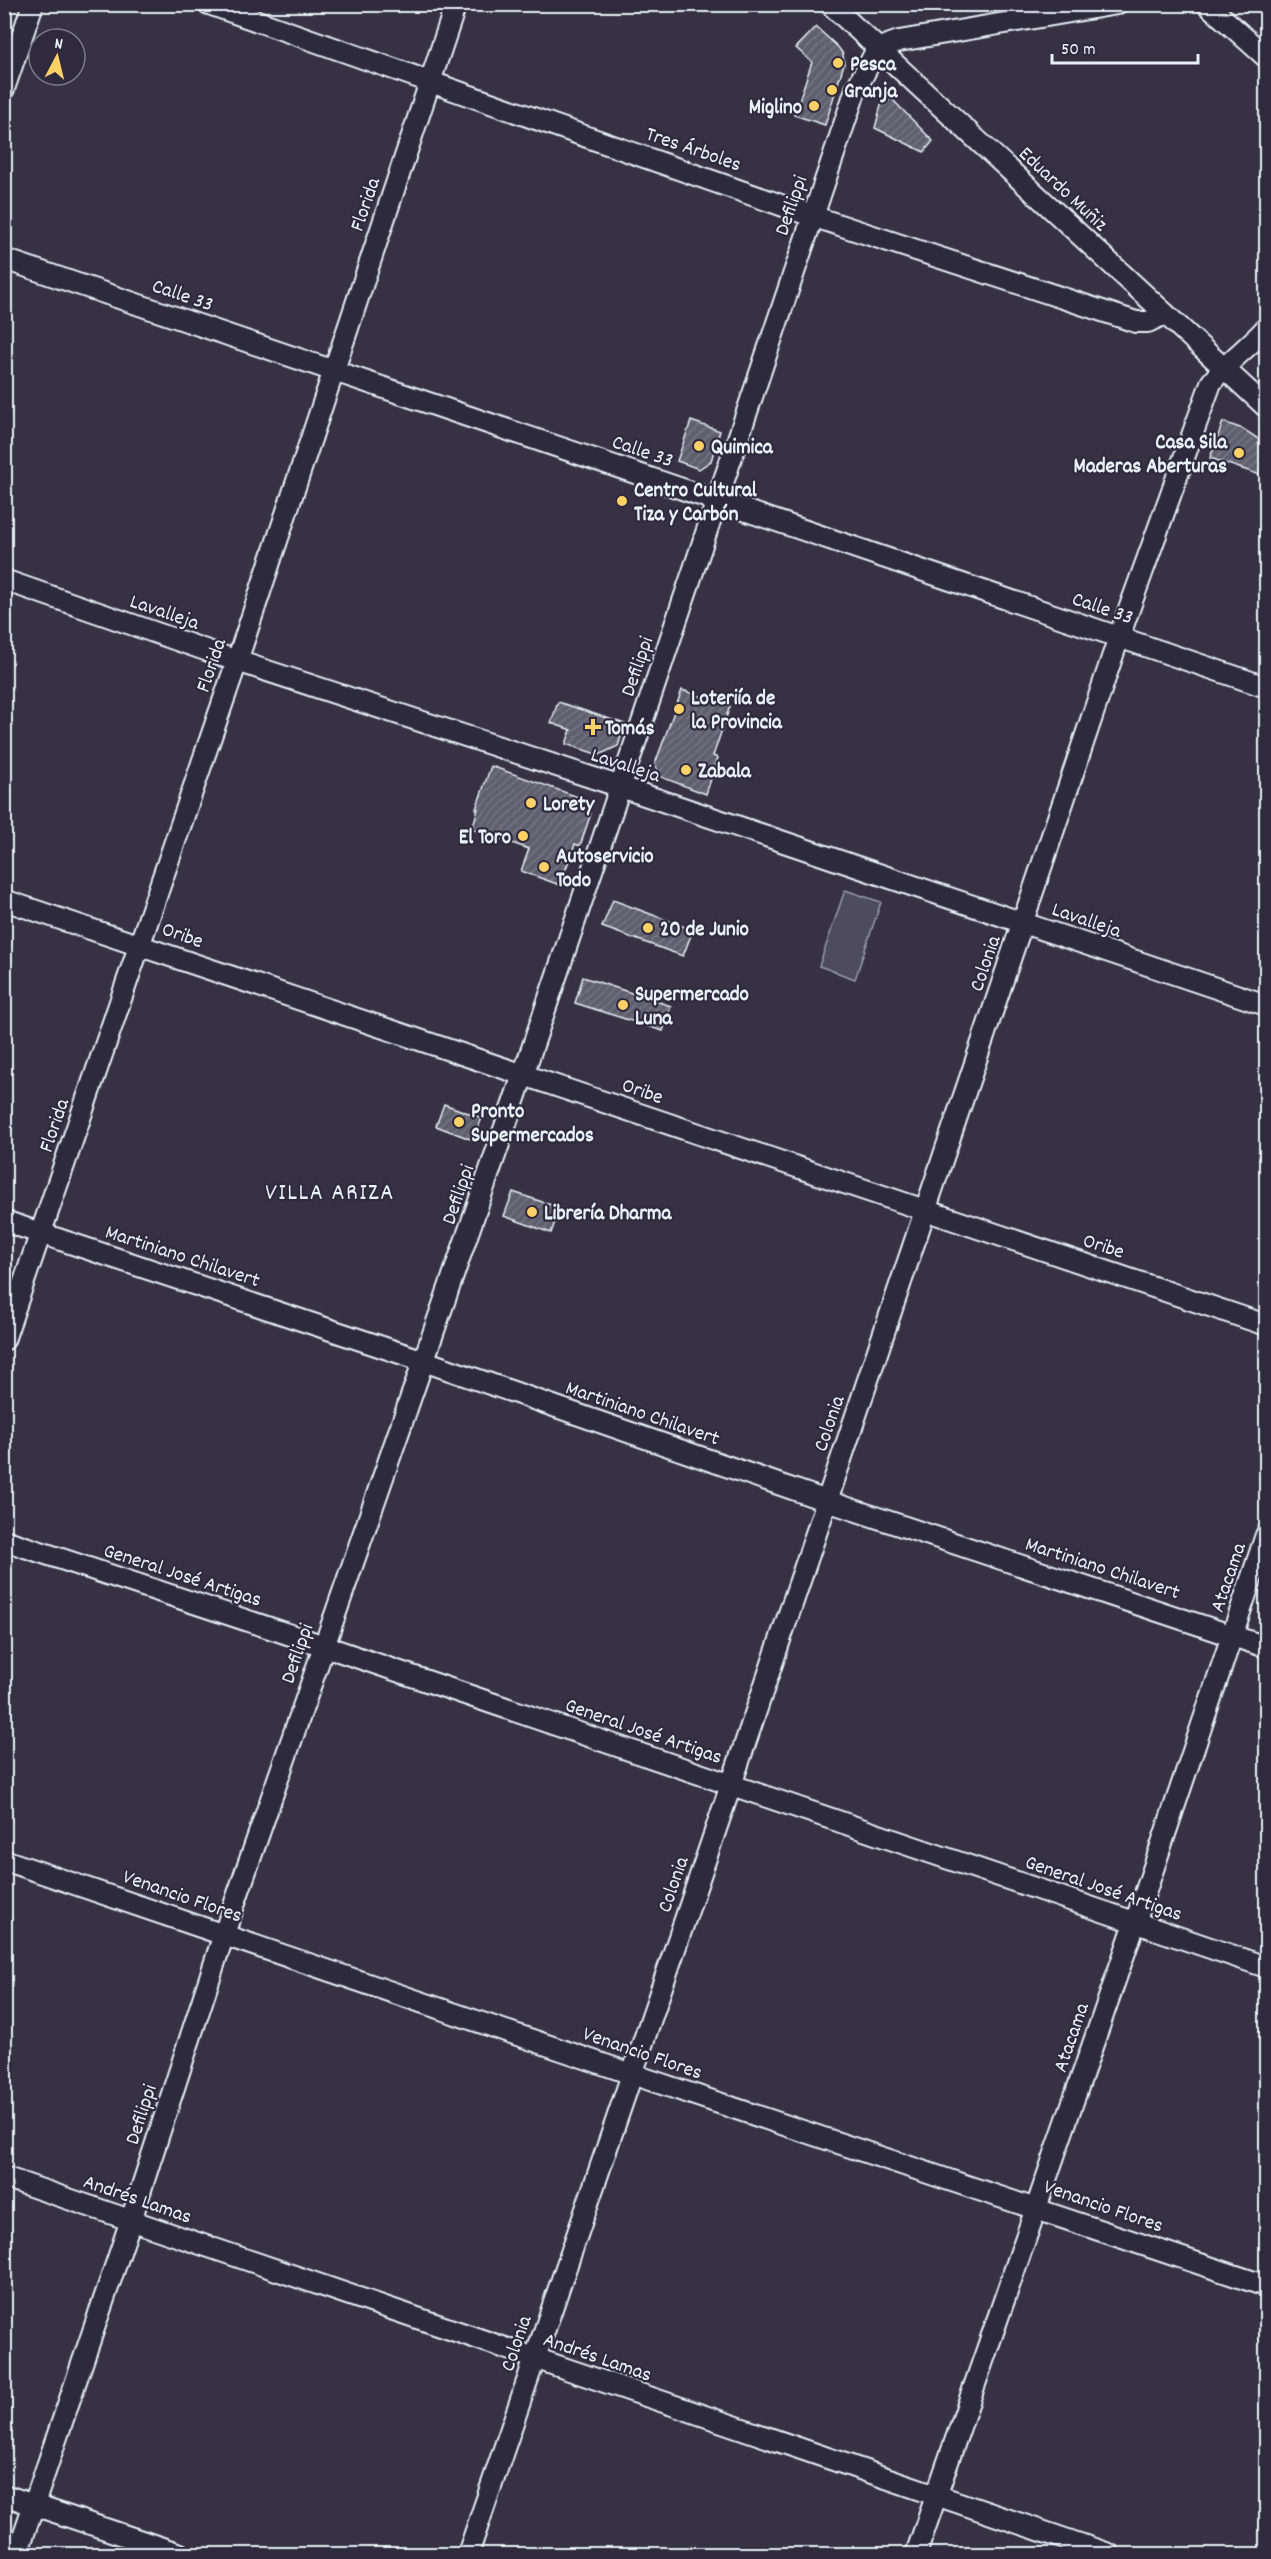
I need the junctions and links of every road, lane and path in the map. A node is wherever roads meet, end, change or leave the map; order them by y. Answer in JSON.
{"nodes":[{"id":1,"x":33,"y":4,"type":"edge"},
{"id":2,"x":209,"y":4,"type":"edge"},
{"id":3,"x":456,"y":4,"type":"edge"},
{"id":4,"x":830,"y":4,"type":"edge"},
{"id":5,"x":1117,"y":4,"type":"edge"},
{"id":6,"x":1207,"y":4,"type":"edge"},
{"id":7,"x":877,"y":49,"type":"junction"},
{"id":8,"x":1266,"y":57,"type":"edge"},
{"id":9,"x":431,"y":81,"type":"junction"},
{"id":10,"x":4,"y":89,"type":"edge"},
{"id":11,"x":812,"y":216,"type":"junction"},
{"id":12,"x":4,"y":259,"type":"edge"},
{"id":13,"x":1165,"y":314,"type":"junction"},
{"id":14,"x":1266,"y":328,"type":"edge"},
{"id":15,"x":1223,"y":367,"type":"junction"},
{"id":16,"x":333,"y":371,"type":"junction"},
{"id":17,"x":1266,"y":407,"type":"edge"},
{"id":18,"x":717,"y":500,"type":"junction"},
{"id":19,"x":4,"y":580,"type":"edge"},
{"id":20,"x":1119,"y":638,"type":"junction"},
{"id":21,"x":237,"y":662,"type":"junction"},
{"id":22,"x":1266,"y":687,"type":"edge"},
{"id":23,"x":621,"y":787,"type":"junction"},
{"id":24,"x":4,"y":900,"type":"edge"},
{"id":25,"x":1023,"y":923,"type":"junction"},
{"id":26,"x":140,"y":945,"type":"junction"},
{"id":27,"x":1266,"y":1005,"type":"edge"},
{"id":28,"x":524,"y":1075,"type":"junction"},
{"id":29,"x":926,"y":1211,"type":"junction"},
{"id":30,"x":4,"y":1221,"type":"edge"},
{"id":31,"x":41,"y":1233,"type":"junction"},
{"id":32,"x":1266,"y":1325,"type":"edge"},
{"id":33,"x":4,"y":1340,"type":"edge"},
{"id":34,"x":424,"y":1361,"type":"junction"},
{"id":35,"x":828,"y":1501,"type":"junction"},
{"id":36,"x":1266,"y":1535,"type":"edge"},
{"id":37,"x":4,"y":1540,"type":"edge"},
{"id":38,"x":1232,"y":1636,"type":"junction"},
{"id":39,"x":324,"y":1646,"type":"junction"},
{"id":40,"x":1266,"y":1647,"type":"edge"},
{"id":41,"x":731,"y":1785,"type":"junction"},
{"id":42,"x":4,"y":1860,"type":"edge"},
{"id":43,"x":1136,"y":1923,"type":"junction"},
{"id":44,"x":224,"y":1934,"type":"junction"},
{"id":45,"x":1266,"y":1967,"type":"edge"},
{"id":46,"x":632,"y":2074,"type":"junction"},
{"id":47,"x":4,"y":2177,"type":"edge"},
{"id":48,"x":1037,"y":2208,"type":"junction"},
{"id":49,"x":131,"y":2220,"type":"junction"},
{"id":50,"x":1266,"y":2286,"type":"edge"},
{"id":51,"x":535,"y":2360,"type":"junction"},
{"id":52,"x":4,"y":2496,"type":"edge"},
{"id":53,"x":936,"y":2497,"type":"junction"},
{"id":54,"x":34,"y":2505,"type":"junction"},
{"id":55,"x":17,"y":2554,"type":"edge"},
{"id":56,"x":180,"y":2554,"type":"edge"},
{"id":57,"x":468,"y":2554,"type":"edge"},
{"id":58,"x":916,"y":2554,"type":"edge"},
{"id":59,"x":1108,"y":2554,"type":"edge"}],
"edges":[{"from":1,"to":10,"type":"street"},
{"from":2,"to":9,"type":"street","name":"Tres Árboles"},
{"from":3,"to":9,"type":"street","name":"Florida"},
{"from":4,"to":7,"type":"street","name":"Eduardo Muñiz"},
{"from":5,"to":7,"type":"street"},
{"from":6,"to":8,"type":"street"},
{"from":7,"to":11,"type":"street","name":"Defilippi"},
{"from":7,"to":13,"type":"street","name":"Eduardo Muñiz"},
{"from":9,"to":11,"type":"street","name":"Tres Árboles"},
{"from":9,"to":16,"type":"street","name":"Florida"},
{"from":11,"to":13,"type":"street","name":"Tres Árboles"},
{"from":11,"to":18,"type":"street","name":"Defilippi"},
{"from":12,"to":16,"type":"street","name":"Calle 33"},
{"from":13,"to":15,"type":"street","name":"Eduardo Muñiz"},
{"from":14,"to":15,"type":"street","name":"Colonia"},
{"from":15,"to":17,"type":"street","name":"Eduardo Muñiz"},
{"from":15,"to":20,"type":"street","name":"Colonia"},
{"from":16,"to":18,"type":"street","name":"Calle 33"},
{"from":16,"to":21,"type":"street","name":"Florida"},
{"from":18,"to":20,"type":"street","name":"Calle 33"},
{"from":18,"to":23,"type":"street","name":"Defilippi"},
{"from":19,"to":21,"type":"street","name":"Lavalleja"},
{"from":20,"to":22,"type":"street","name":"Calle 33"},
{"from":20,"to":25,"type":"street","name":"Colonia"},
{"from":21,"to":23,"type":"street","name":"Lavalleja"},
{"from":21,"to":26,"type":"street","name":"Florida"},
{"from":23,"to":25,"type":"street","name":"Lavalleja"},
{"from":23,"to":28,"type":"street","name":"Defilippi"},
{"from":24,"to":26,"type":"street","name":"Oribe"},
{"from":25,"to":27,"type":"street","name":"Lavalleja"},
{"from":25,"to":29,"type":"street","name":"Colonia"},
{"from":26,"to":28,"type":"street","name":"Oribe"},
{"from":26,"to":31,"type":"street","name":"Florida"},
{"from":28,"to":29,"type":"street","name":"Oribe"},
{"from":28,"to":34,"type":"street","name":"Defilippi"},
{"from":29,"to":32,"type":"street","name":"Oribe"},
{"from":29,"to":35,"type":"street","name":"Colonia"},
{"from":30,"to":31,"type":"street","name":"Martiniano Chilavert"},
{"from":31,"to":33,"type":"street","name":"Florida"},
{"from":31,"to":34,"type":"street","name":"Martiniano Chilavert"},
{"from":34,"to":35,"type":"street","name":"Martiniano Chilavert"},
{"from":34,"to":39,"type":"street","name":"Defilippi"},
{"from":35,"to":38,"type":"street","name":"Martiniano Chilavert"},
{"from":35,"to":41,"type":"street","name":"Colonia"},
{"from":36,"to":38,"type":"street","name":"Atacama"},
{"from":37,"to":39,"type":"street","name":"General José Artigas"},
{"from":38,"to":40,"type":"street","name":"Martiniano Chilavert"},
{"from":38,"to":43,"type":"street","name":"Atacama"},
{"from":39,"to":41,"type":"street","name":"General José Artigas"},
{"from":39,"to":44,"type":"street","name":"Defilippi"},
{"from":41,"to":43,"type":"street","name":"General José Artigas"},
{"from":41,"to":46,"type":"street","name":"Colonia"},
{"from":42,"to":44,"type":"street","name":"Venancio Flores"},
{"from":43,"to":45,"type":"street","name":"General José Artigas"},
{"from":43,"to":48,"type":"street","name":"Atacama"},
{"from":44,"to":46,"type":"street","name":"Venancio Flores"},
{"from":44,"to":49,"type":"street","name":"Defilippi"},
{"from":46,"to":48,"type":"street","name":"Venancio Flores"},
{"from":46,"to":51,"type":"street","name":"Colonia"},
{"from":47,"to":49,"type":"street","name":"Andrés Lamas"},
{"from":48,"to":50,"type":"street","name":"Venancio Flores"},
{"from":48,"to":53,"type":"street","name":"Atacama"},
{"from":49,"to":51,"type":"street","name":"Andrés Lamas"},
{"from":49,"to":54,"type":"street","name":"Defilippi"},
{"from":51,"to":53,"type":"street","name":"Andrés Lamas"},
{"from":51,"to":57,"type":"street","name":"Colonia"},
{"from":52,"to":54,"type":"street"},
{"from":53,"to":58,"type":"street","name":"Atacama"},
{"from":53,"to":59,"type":"street","name":"Andrés Lamas"},
{"from":54,"to":55,"type":"street","name":"Defilippi"},
{"from":54,"to":56,"type":"street"}]}
